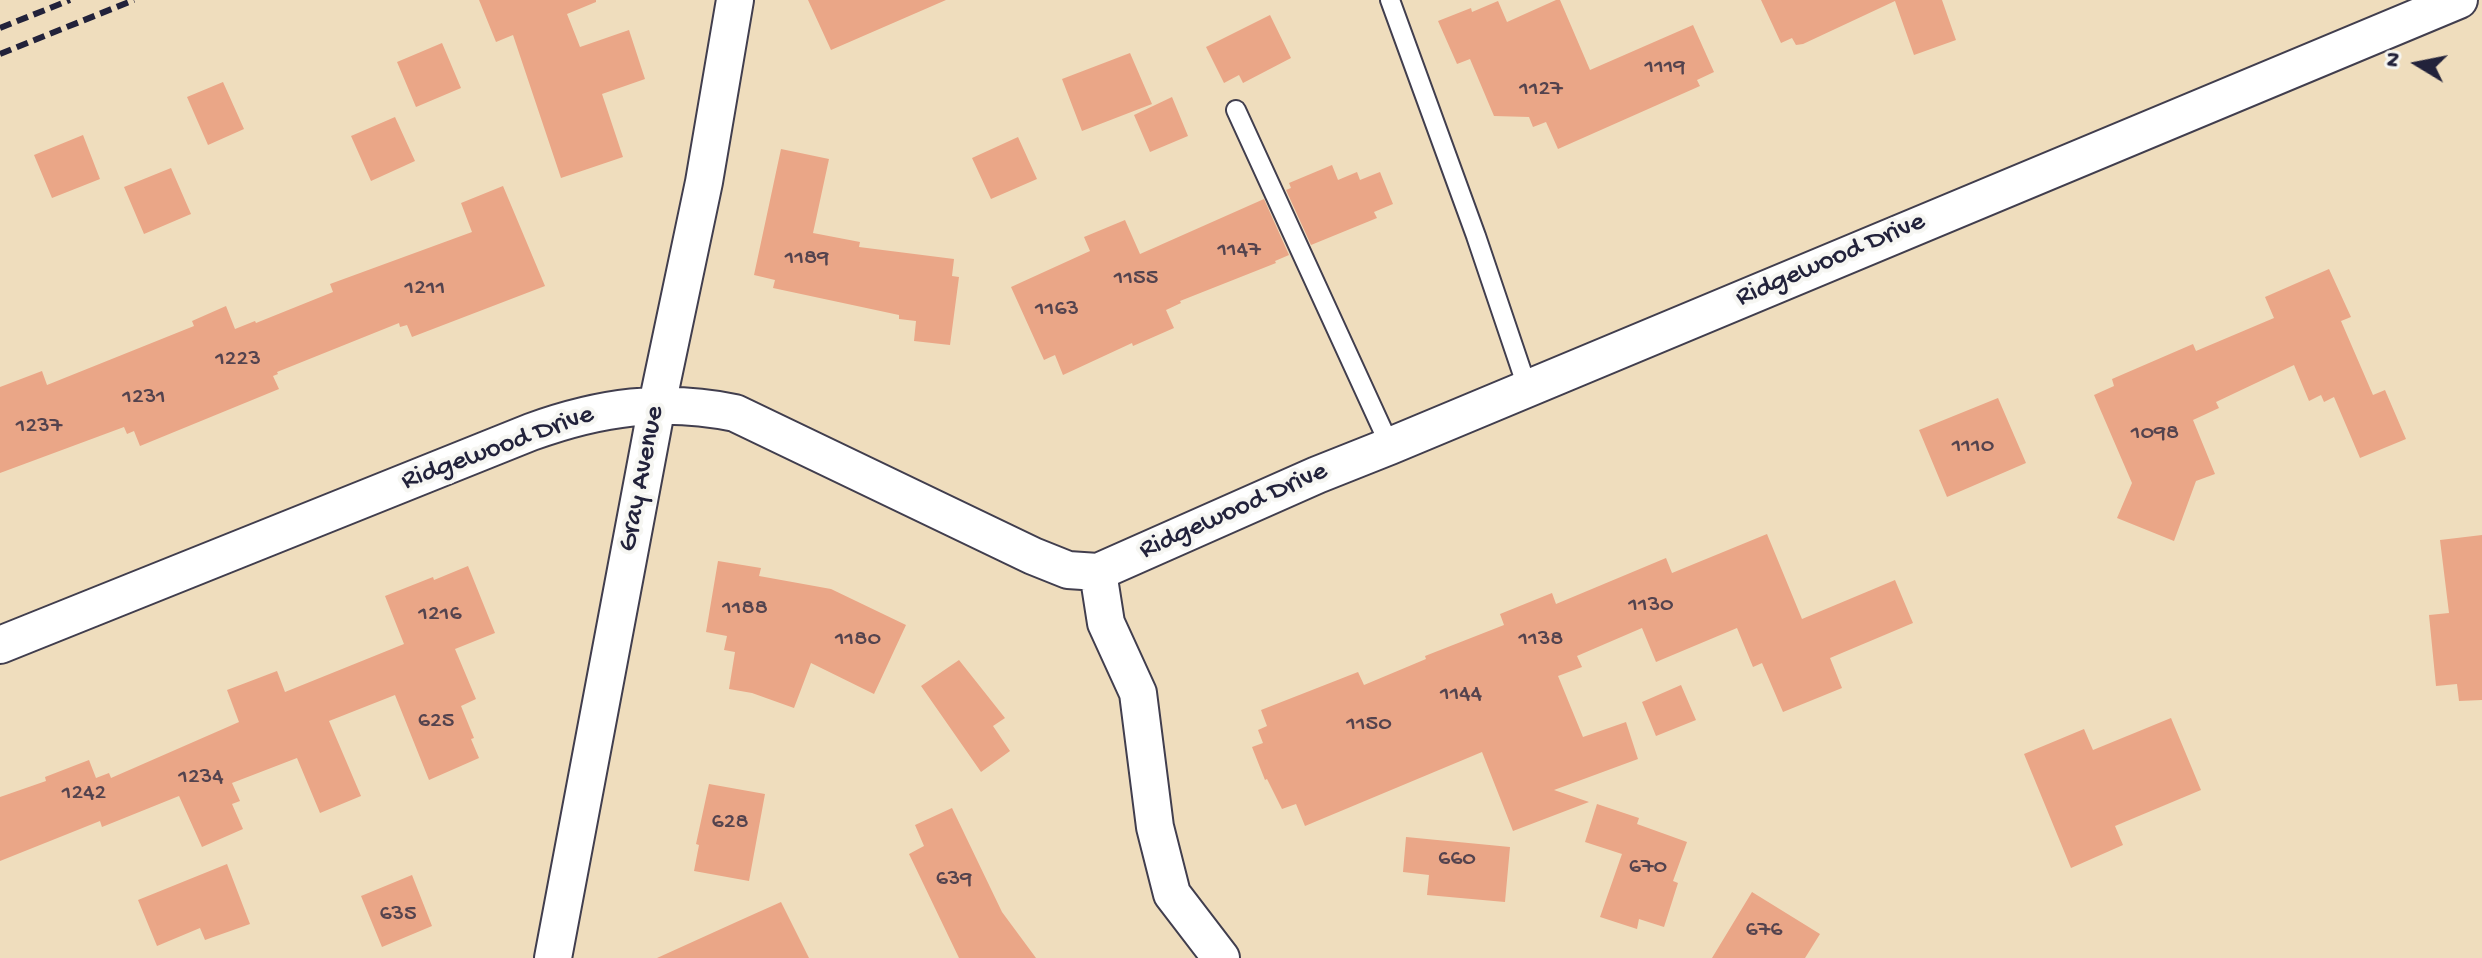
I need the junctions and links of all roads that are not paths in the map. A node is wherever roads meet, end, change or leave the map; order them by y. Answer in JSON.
{"nodes":[{"id":1,"x":735,"y":0,"type":"edge"},
{"id":2,"x":1390,"y":0,"type":"edge"},
{"id":3,"x":2459,"y":0,"type":"edge"},
{"id":4,"x":1236,"y":110,"type":"dead end"},
{"id":5,"x":1527,"y":387,"type":"junction"},
{"id":6,"x":657,"y":405,"type":"junction"},
{"id":7,"x":1390,"y":446,"type":"junction"},
{"id":8,"x":1098,"y":572,"type":"junction"},
{"id":9,"x":0,"y":645,"type":"edge"},
{"id":10,"x":553,"y":958,"type":"edge"},
{"id":11,"x":1221,"y":958,"type":"edge"}],
"edges":[{"from":1,"to":6,"type":"street","name":"Gray Avenue"},
{"from":2,"to":5,"type":"lane"},
{"from":3,"to":5,"type":"street","name":"Ridgewood Drive"},
{"from":4,"to":7,"type":"lane"},
{"from":5,"to":7,"type":"street","name":"Ridgewood Drive"},
{"from":6,"to":8,"type":"street","name":"Ridgewood Drive"},
{"from":6,"to":9,"type":"street","name":"Ridgewood Drive"},
{"from":6,"to":10,"type":"street","name":"Gray Avenue"},
{"from":7,"to":8,"type":"street","name":"Ridgewood Drive"},
{"from":8,"to":11,"type":"street"}]}
